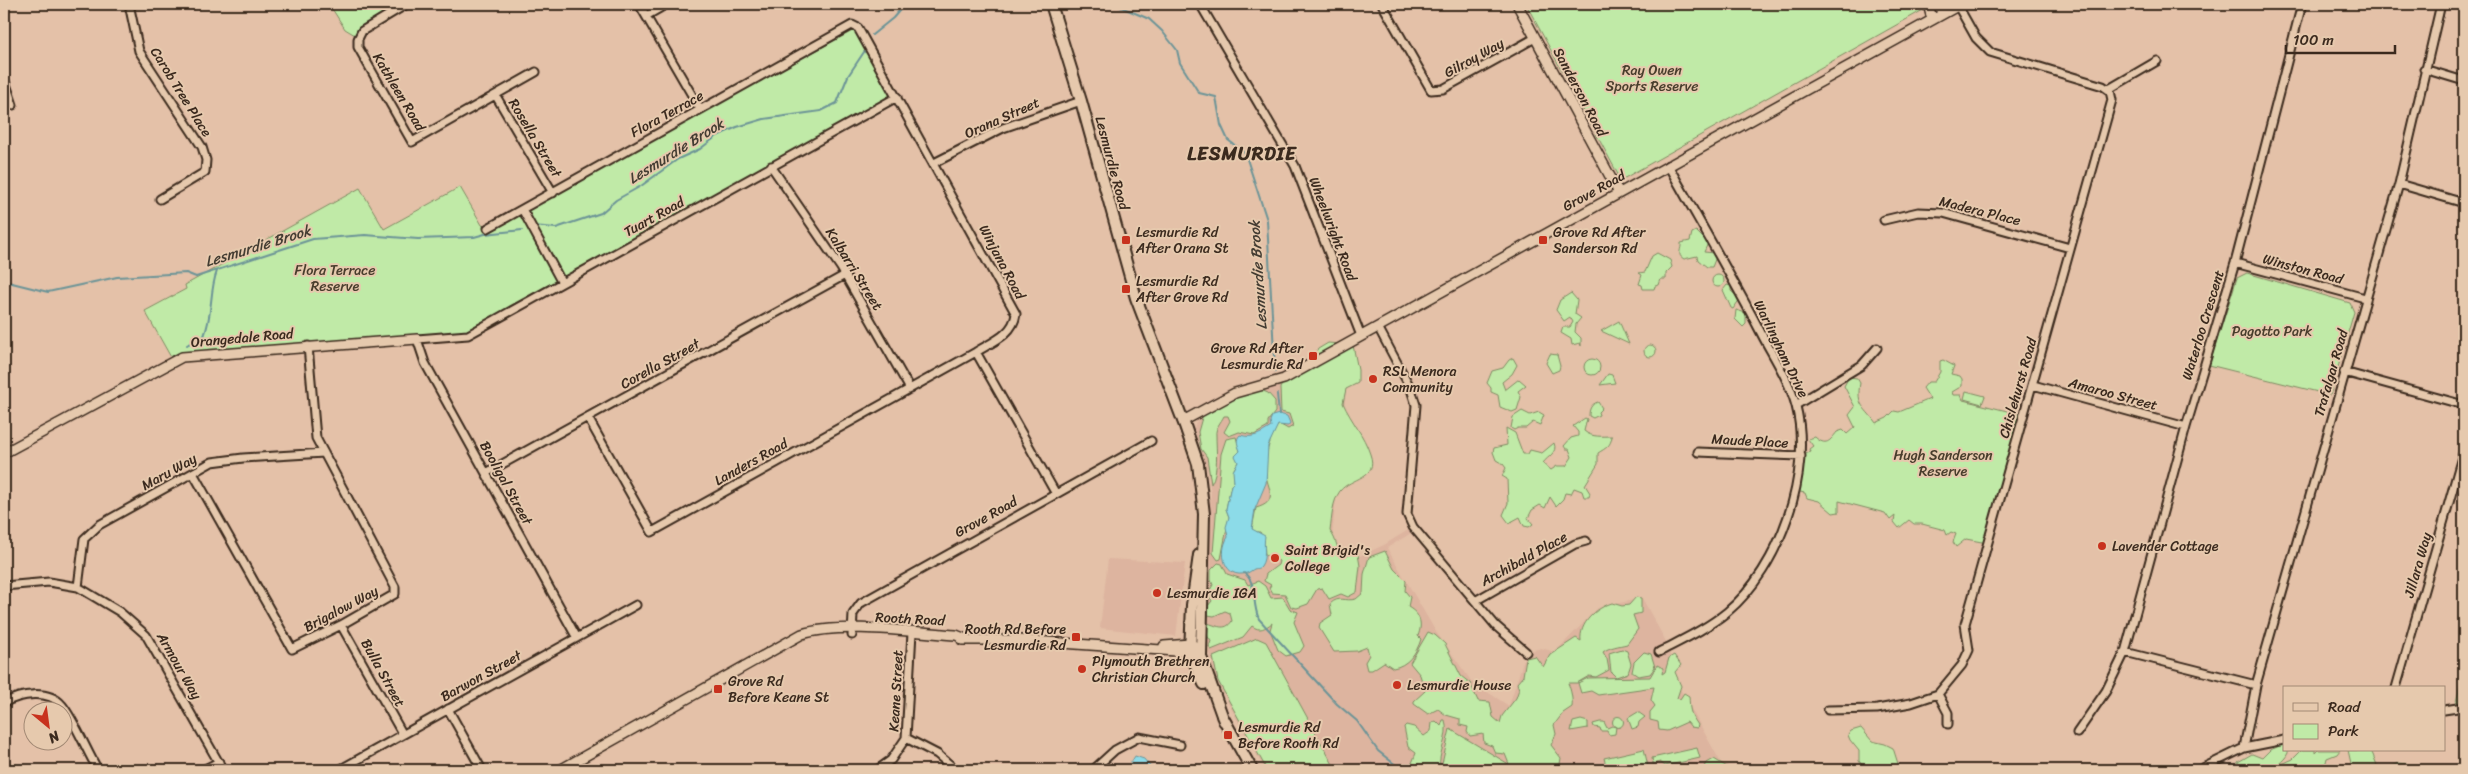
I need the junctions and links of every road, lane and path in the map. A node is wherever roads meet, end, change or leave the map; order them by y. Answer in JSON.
{"nodes":[{"id":1,"x":129,"y":4,"type":"edge"},
{"id":2,"x":406,"y":4,"type":"edge"},
{"id":3,"x":639,"y":4,"type":"edge"},
{"id":4,"x":667,"y":4,"type":"edge"},
{"id":5,"x":1051,"y":4,"type":"edge"},
{"id":6,"x":1200,"y":4,"type":"edge"},
{"id":7,"x":1382,"y":4,"type":"edge"},
{"id":8,"x":1517,"y":4,"type":"edge"},
{"id":9,"x":1928,"y":4,"type":"edge"},
{"id":10,"x":1938,"y":4,"type":"edge"},
{"id":11,"x":2302,"y":4,"type":"edge"},
{"id":12,"x":2441,"y":4,"type":"edge"},
{"id":13,"x":1959,"y":5,"type":"edge"},
{"id":14,"x":1943,"y":14,"type":"junction"},
{"id":15,"x":646,"y":16,"type":"junction"},
{"id":16,"x":1932,"y":19,"type":"junction"},
{"id":17,"x":858,"y":28,"type":"joint"},
{"id":18,"x":1535,"y":38,"type":"junction"},
{"id":19,"x":2157,"y":61,"type":"dead end"},
{"id":20,"x":2424,"y":69,"type":"junction"},
{"id":21,"x":536,"y":72,"type":"dead end"},
{"id":22,"x":4,"y":78,"type":"edge"},
{"id":23,"x":2464,"y":81,"type":"edge"},
{"id":24,"x":2110,"y":89,"type":"junction"},
{"id":25,"x":496,"y":96,"type":"junction"},
{"id":26,"x":898,"y":97,"type":"junction"},
{"id":27,"x":1081,"y":101,"type":"junction"},
{"id":28,"x":13,"y":105,"type":"dead end"},
{"id":29,"x":700,"y":109,"type":"junction"},
{"id":30,"x":934,"y":162,"type":"junction"},
{"id":31,"x":1668,"y":165,"type":"junction"},
{"id":32,"x":771,"y":166,"type":"junction"},
{"id":33,"x":2399,"y":184,"type":"junction"},
{"id":34,"x":553,"y":192,"type":"junction"},
{"id":35,"x":1619,"y":193,"type":"junction"},
{"id":36,"x":160,"y":199,"type":"dead end"},
{"id":37,"x":2464,"y":203,"type":"edge"},
{"id":38,"x":522,"y":209,"type":"junction"},
{"id":39,"x":1884,"y":220,"type":"dead end"},
{"id":40,"x":488,"y":228,"type":"dead end"},
{"id":41,"x":2070,"y":248,"type":"junction"},
{"id":42,"x":2235,"y":263,"type":"junction"},
{"id":43,"x":845,"y":275,"type":"junction"},
{"id":44,"x":562,"y":282,"type":"junction"},
{"id":45,"x":2365,"y":298,"type":"junction"},
{"id":46,"x":1378,"y":327,"type":"junction"},
{"id":47,"x":1361,"y":336,"type":"junction"},
{"id":48,"x":417,"y":339,"type":"junction"},
{"id":49,"x":308,"y":346,"type":"junction"},
{"id":50,"x":1877,"y":348,"type":"dead end"},
{"id":51,"x":976,"y":352,"type":"junction"},
{"id":52,"x":2344,"y":372,"type":"junction"},
{"id":53,"x":2034,"y":385,"type":"junction"},
{"id":54,"x":910,"y":389,"type":"junction"},
{"id":55,"x":1796,"y":406,"type":"junction"},
{"id":56,"x":2464,"y":406,"type":"edge"},
{"id":57,"x":588,"y":418,"type":"junction"},
{"id":58,"x":1183,"y":421,"type":"junction"},
{"id":59,"x":2186,"y":426,"type":"junction"},
{"id":60,"x":1151,"y":441,"type":"dead end"},
{"id":61,"x":2464,"y":450,"type":"edge"},
{"id":62,"x":1698,"y":452,"type":"dead end"},
{"id":63,"x":4,"y":453,"type":"edge"},
{"id":64,"x":324,"y":454,"type":"junction"},
{"id":65,"x":1801,"y":456,"type":"junction"},
{"id":66,"x":486,"y":472,"type":"junction"},
{"id":67,"x":193,"y":473,"type":"junction"},
{"id":68,"x":1056,"y":494,"type":"junction"},
{"id":69,"x":1586,"y":541,"type":"dead end"},
{"id":70,"x":4,"y":586,"type":"edge"},
{"id":71,"x":78,"y":587,"type":"junction"},
{"id":72,"x":1475,"y":601,"type":"junction"},
{"id":73,"x":636,"y":605,"type":"dead end"},
{"id":74,"x":341,"y":625,"type":"junction"},
{"id":75,"x":852,"y":632,"type":"junction"},
{"id":76,"x":912,"y":635,"type":"junction"},
{"id":77,"x":577,"y":638,"type":"junction"},
{"id":78,"x":1193,"y":648,"type":"junction"},
{"id":79,"x":1526,"y":652,"type":"dead end"},
{"id":80,"x":1658,"y":652,"type":"dead end"},
{"id":81,"x":2125,"y":652,"type":"junction"},
{"id":82,"x":2256,"y":685,"type":"junction"},
{"id":83,"x":2397,"y":686,"type":"edge"},
{"id":84,"x":1938,"y":694,"type":"junction"},
{"id":85,"x":4,"y":703,"type":"edge"},
{"id":86,"x":2464,"y":707,"type":"edge"},
{"id":87,"x":448,"y":709,"type":"junction"},
{"id":88,"x":1828,"y":710,"type":"dead end"},
{"id":89,"x":2446,"y":710,"type":"edge"},
{"id":90,"x":1948,"y":724,"type":"dead end"},
{"id":91,"x":402,"y":733,"type":"junction"},
{"id":92,"x":2077,"y":733,"type":"dead end"},
{"id":93,"x":906,"y":738,"type":"junction"},
{"id":94,"x":2283,"y":740,"type":"edge"},
{"id":95,"x":1180,"y":745,"type":"dead end"},
{"id":96,"x":2244,"y":748,"type":"junction"},
{"id":97,"x":219,"y":762,"type":"junction"},
{"id":98,"x":98,"y":770,"type":"edge"},
{"id":99,"x":203,"y":770,"type":"edge"},
{"id":100,"x":223,"y":770,"type":"edge"},
{"id":101,"x":339,"y":770,"type":"edge"},
{"id":102,"x":482,"y":770,"type":"edge"},
{"id":103,"x":560,"y":770,"type":"edge"},
{"id":104,"x":878,"y":770,"type":"edge"},
{"id":105,"x":956,"y":770,"type":"edge"},
{"id":106,"x":1093,"y":770,"type":"edge"},
{"id":107,"x":1252,"y":770,"type":"edge"},
{"id":108,"x":2199,"y":770,"type":"edge"}],
"edges":[{"from":1,"to":36,"type":"street","name":"Carob Tree Place"},
{"from":2,"to":25,"type":"street","name":"Kathleen Road"},
{"from":3,"to":15,"type":"street"},
{"from":4,"to":15,"type":"street"},
{"from":5,"to":27,"type":"main road","name":"Lesmurdie Road"},
{"from":6,"to":47,"type":"street","name":"Wheelwright Road"},
{"from":7,"to":18,"type":"street","name":"Gilroy Way"},
{"from":8,"to":18,"type":"street","name":"Sanderson Road"},
{"from":9,"to":16,"type":"street"},
{"from":10,"to":14,"type":"street"},
{"from":11,"to":42,"type":"street","name":"Waterloo Crescent"},
{"from":12,"to":20,"type":"street","name":"Trafalgar Road"},
{"from":13,"to":14,"type":"street","name":"Grove Road"},
{"from":13,"to":24,"type":"street"},
{"from":14,"to":16,"type":"street","name":"Grove Road"},
{"from":15,"to":29,"type":"street"},
{"from":16,"to":31,"type":"street","name":"Grove Road"},
{"from":17,"to":26,"type":"street","name":"Winjana Road"},
{"from":17,"to":29,"type":"street","name":"Flora Terrace"},
{"from":18,"to":35,"type":"street","name":"Sanderson Road"},
{"from":19,"to":24,"type":"street"},
{"from":20,"to":23,"type":"street"},
{"from":20,"to":33,"type":"street","name":"Trafalgar Road"},
{"from":21,"to":25,"type":"street","name":"Kathleen Road"},
{"from":22,"to":28,"type":"street"},
{"from":24,"to":41,"type":"street","name":"Chislehurst Road"},
{"from":25,"to":34,"type":"street","name":"Rosella Street"},
{"from":26,"to":30,"type":"street","name":"Winjana Road"},
{"from":26,"to":32,"type":"street","name":"Tuart Road"},
{"from":27,"to":30,"type":"street","name":"Orana Street"},
{"from":27,"to":58,"type":"main road","name":"Lesmurdie Road"},
{"from":29,"to":34,"type":"street","name":"Flora Terrace"},
{"from":30,"to":51,"type":"street","name":"Winjana Road"},
{"from":31,"to":35,"type":"street","name":"Grove Road"},
{"from":31,"to":55,"type":"street","name":"Warlingham Drive"},
{"from":32,"to":43,"type":"street","name":"Kalbarri Street"},
{"from":32,"to":44,"type":"street","name":"Tuart Road"},
{"from":33,"to":37,"type":"street"},
{"from":33,"to":45,"type":"street","name":"Trafalgar Road"},
{"from":34,"to":38,"type":"street","name":"Flora Terrace"},
{"from":35,"to":46,"type":"street","name":"Grove Road"},
{"from":38,"to":40,"type":"street","name":"Flora Terrace"},
{"from":38,"to":44,"type":"street"},
{"from":39,"to":41,"type":"street","name":"Madera Place"},
{"from":41,"to":53,"type":"street","name":"Chislehurst Road"},
{"from":42,"to":45,"type":"street","name":"Winston Road"},
{"from":42,"to":59,"type":"street","name":"Waterloo Crescent"},
{"from":43,"to":54,"type":"street","name":"Kalbarri Street"},
{"from":43,"to":57,"type":"street","name":"Corella Street"},
{"from":44,"to":48,"type":"street","name":"Tuart Road"},
{"from":45,"to":52,"type":"street","name":"Trafalgar Road"},
{"from":46,"to":47,"type":"street","name":"Grove Road"},
{"from":46,"to":72,"type":"street"},
{"from":47,"to":58,"type":"street","name":"Grove Road"},
{"from":48,"to":49,"type":"street","name":"Orangedale Road"},
{"from":48,"to":66,"type":"street","name":"Booligal Street"},
{"from":49,"to":63,"type":"street","name":"Orangedale Road"},
{"from":49,"to":64,"type":"street","name":"Brigalow Way"},
{"from":50,"to":55,"type":"street"},
{"from":51,"to":54,"type":"street","name":"Landers Road"},
{"from":51,"to":68,"type":"street"},
{"from":52,"to":56,"type":"street"},
{"from":52,"to":82,"type":"street","name":"Trafalgar Road"},
{"from":53,"to":59,"type":"street","name":"Amaroo Street"},
{"from":53,"to":84,"type":"street","name":"Chislehurst Road"},
{"from":54,"to":57,"type":"street","name":"Landers Road"},
{"from":55,"to":65,"type":"street","name":"Warlingham Drive"},
{"from":57,"to":66,"type":"street","name":"Corella Street"},
{"from":58,"to":78,"type":"main road","name":"Lesmurdie Road"},
{"from":59,"to":81,"type":"street","name":"Waterloo Crescent"},
{"from":60,"to":68,"type":"street","name":"Grove Road"},
{"from":61,"to":83,"type":"street","name":"Jillara Way"},
{"from":62,"to":65,"type":"street","name":"Maude Place"},
{"from":64,"to":67,"type":"street","name":"Maru Way"},
{"from":64,"to":74,"type":"street","name":"Brigalow Way"},
{"from":65,"to":80,"type":"street","name":"Warlingham Drive"},
{"from":66,"to":77,"type":"street","name":"Booligal Street"},
{"from":67,"to":71,"type":"street","name":"Maru Way"},
{"from":67,"to":74,"type":"street","name":"Brigalow Way"},
{"from":68,"to":75,"type":"street","name":"Grove Road"},
{"from":69,"to":72,"type":"street","name":"Archibald Place"},
{"from":70,"to":71,"type":"street","name":"Armour Way"},
{"from":71,"to":97,"type":"street","name":"Armour Way"},
{"from":72,"to":79,"type":"street"},
{"from":73,"to":77,"type":"street","name":"Barwon Street"},
{"from":74,"to":91,"type":"street","name":"Bulla Street"},
{"from":75,"to":76,"type":"street","name":"Rooth Road"},
{"from":75,"to":103,"type":"street"},
{"from":76,"to":78,"type":"street","name":"Rooth Road"},
{"from":76,"to":93,"type":"street","name":"Keane Street"},
{"from":77,"to":87,"type":"street","name":"Barwon Street"},
{"from":78,"to":107,"type":"main road","name":"Lesmurdie Road"},
{"from":81,"to":82,"type":"street"},
{"from":81,"to":92,"type":"street","name":"Waterloo Crescent"},
{"from":82,"to":96,"type":"street","name":"Trafalgar Road"},
{"from":84,"to":88,"type":"street"},
{"from":84,"to":90,"type":"street"},
{"from":85,"to":98,"type":"street"},
{"from":86,"to":89,"type":"street"},
{"from":87,"to":91,"type":"street","name":"Barwon Street"},
{"from":87,"to":102,"type":"street"},
{"from":91,"to":101,"type":"street","name":"Barwon Street"},
{"from":93,"to":104,"type":"street","name":"Keane Street"},
{"from":93,"to":105,"type":"street"},
{"from":94,"to":96,"type":"street"},
{"from":95,"to":106,"type":"street"},
{"from":96,"to":108,"type":"street"},
{"from":97,"to":99,"type":"street"},
{"from":97,"to":100,"type":"street","name":"Armour Way"}]}
